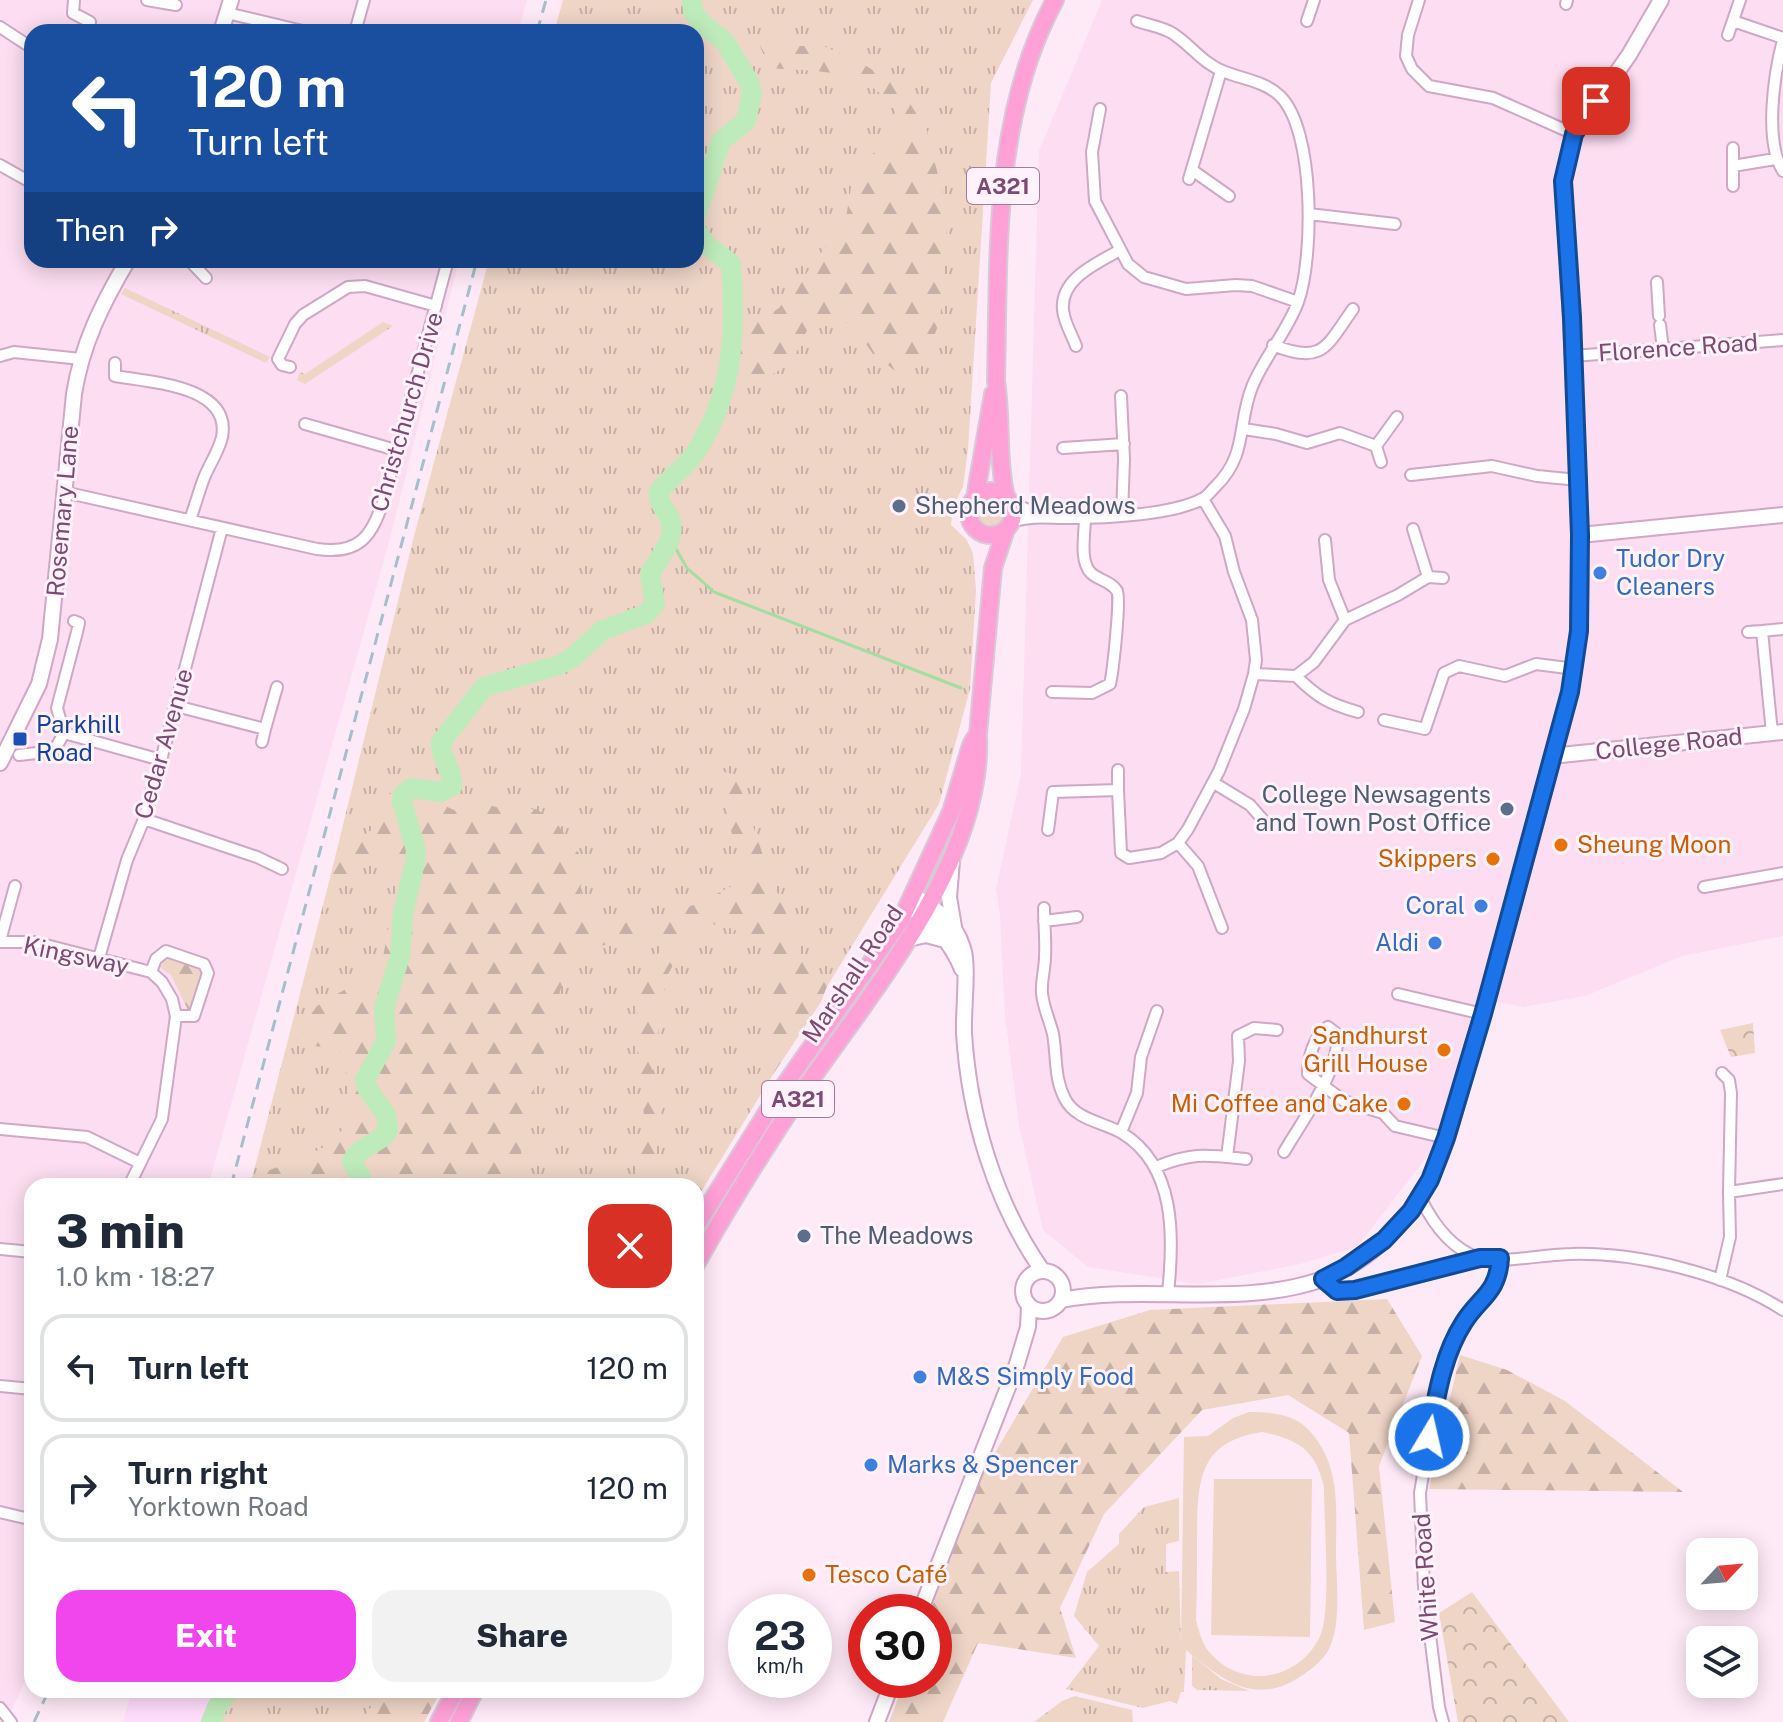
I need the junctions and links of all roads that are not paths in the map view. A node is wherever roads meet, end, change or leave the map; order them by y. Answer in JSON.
{"nodes":[{"id":1,"x":74,"y":0,"type":"edge"},
{"id":2,"x":147,"y":0,"type":"edge"},
{"id":3,"x":364,"y":0,"type":"edge"},
{"id":4,"x":1055,"y":0,"type":"edge"},
{"id":5,"x":1314,"y":0,"type":"edge"},
{"id":6,"x":1419,"y":0,"type":"edge"},
{"id":7,"x":1661,"y":0,"type":"edge"},
{"id":8,"x":1740,"y":0,"type":"edge"},
{"id":9,"x":176,"y":3,"type":"edge"},
{"id":10,"x":229,"y":6,"type":"edge"},
{"id":11,"x":173,"y":19,"type":"dead end"},
{"id":12,"x":1137,"y":21,"type":"dead end"},
{"id":13,"x":1307,"y":21,"type":"dead end"},
{"id":14,"x":1733,"y":21,"type":"junction"},
{"id":15,"x":90,"y":22,"type":"dead end"},
{"id":16,"x":283,"y":24,"type":"edge"},
{"id":17,"x":357,"y":24,"type":"edge"},
{"id":18,"x":0,"y":27,"type":"edge"},
{"id":19,"x":1728,"y":35,"type":"dead end"},
{"id":20,"x":1783,"y":39,"type":"edge"},
{"id":21,"x":24,"y":43,"type":"edge"},
{"id":22,"x":1221,"y":71,"type":"junction"},
{"id":23,"x":1100,"y":109,"type":"dead end"},
{"id":24,"x":1574,"y":134,"type":"junction"},
{"id":25,"x":1733,"y":148,"type":"dead end"},
{"id":26,"x":1775,"y":159,"type":"junction"},
{"id":27,"x":0,"y":165,"type":"edge"},
{"id":28,"x":1733,"y":166,"type":"junction"},
{"id":29,"x":1783,"y":171,"type":"edge"},
{"id":30,"x":24,"y":178,"type":"edge"},
{"id":31,"x":1733,"y":186,"type":"dead end"},
{"id":32,"x":1229,"y":196,"type":"dead end"},
{"id":33,"x":1309,"y":214,"type":"junction"},
{"id":34,"x":1395,"y":224,"type":"dead end"},
{"id":35,"x":1120,"y":250,"type":"junction"},
{"id":36,"x":123,"y":268,"type":"edge"},
{"id":37,"x":200,"y":268,"type":"edge"},
{"id":38,"x":446,"y":268,"type":"edge"},
{"id":39,"x":206,"y":278,"type":"dead end"},
{"id":40,"x":1657,"y":282,"type":"dead end"},
{"id":41,"x":1298,"y":302,"type":"junction"},
{"id":42,"x":436,"y":306,"type":"junction"},
{"id":43,"x":1353,"y":309,"type":"dead end"},
{"id":44,"x":1783,"y":340,"type":"edge"},
{"id":45,"x":1273,"y":345,"type":"junction"},
{"id":46,"x":1076,"y":346,"type":"dead end"},
{"id":47,"x":1663,"y":349,"type":"junction"},
{"id":48,"x":0,"y":356,"type":"edge"},
{"id":49,"x":1573,"y":356,"type":"junction"},
{"id":50,"x":81,"y":359,"type":"junction"},
{"id":51,"x":115,"y":363,"type":"dead end"},
{"id":52,"x":290,"y":367,"type":"dead end"},
{"id":53,"x":996,"y":381,"type":"junction"},
{"id":54,"x":1121,"y":396,"type":"dead end"},
{"id":55,"x":1397,"y":417,"type":"dead end"},
{"id":56,"x":305,"y":424,"type":"dead end"},
{"id":57,"x":1244,"y":429,"type":"junction"},
{"id":58,"x":1124,"y":444,"type":"junction"},
{"id":59,"x":1376,"y":446,"type":"junction"},
{"id":60,"x":1063,"y":448,"type":"dead end"},
{"id":61,"x":396,"y":450,"type":"junction"},
{"id":62,"x":1381,"y":462,"type":"dead end"},
{"id":63,"x":1411,"y":475,"type":"dead end"},
{"id":64,"x":1578,"y":480,"type":"junction"},
{"id":65,"x":64,"y":492,"type":"junction"},
{"id":66,"x":975,"y":498,"type":"junction"},
{"id":67,"x":1203,"y":499,"type":"junction"},
{"id":68,"x":1008,"y":500,"type":"junction"},
{"id":69,"x":1041,"y":515,"type":"junction"},
{"id":70,"x":1122,"y":515,"type":"junction"},
{"id":71,"x":1783,"y":515,"type":"edge"},
{"id":72,"x":1085,"y":518,"type":"junction"},
{"id":73,"x":190,"y":520,"type":"junction"},
{"id":74,"x":1008,"y":526,"type":"junction"},
{"id":75,"x":222,"y":528,"type":"junction"},
{"id":76,"x":1413,"y":529,"type":"dead end"},
{"id":77,"x":979,"y":531,"type":"junction"},
{"id":78,"x":1580,"y":535,"type":"junction"},
{"id":79,"x":1325,"y":540,"type":"dead end"},
{"id":80,"x":993,"y":568,"type":"junction"},
{"id":81,"x":1428,"y":577,"type":"junction"},
{"id":82,"x":1443,"y":578,"type":"dead end"},
{"id":83,"x":1345,"y":620,"type":"junction"},
{"id":84,"x":74,"y":621,"type":"dead end"},
{"id":85,"x":1783,"y":629,"type":"edge"},
{"id":86,"x":1762,"y":631,"type":"junction"},
{"id":87,"x":1748,"y":632,"type":"dead end"},
{"id":88,"x":1575,"y":669,"type":"junction"},
{"id":89,"x":1254,"y":674,"type":"junction"},
{"id":90,"x":1296,"y":676,"type":"junction"},
{"id":91,"x":277,"y":687,"type":"dead end"},
{"id":92,"x":1052,"y":692,"type":"dead end"},
{"id":93,"x":176,"y":706,"type":"junction"},
{"id":94,"x":1358,"y":712,"type":"dead end"},
{"id":95,"x":1384,"y":720,"type":"dead end"},
{"id":96,"x":265,"y":729,"type":"junction"},
{"id":97,"x":64,"y":733,"type":"junction"},
{"id":98,"x":1777,"y":733,"type":"edge"},
{"id":99,"x":978,"y":734,"type":"junction"},
{"id":100,"x":262,"y":742,"type":"dead end"},
{"id":101,"x":1554,"y":753,"type":"junction"},
{"id":102,"x":19,"y":755,"type":"dead end"},
{"id":103,"x":161,"y":760,"type":"junction"},
{"id":104,"x":0,"y":763,"type":"edge"},
{"id":105,"x":1118,"y":770,"type":"dead end"},
{"id":106,"x":1214,"y":783,"type":"junction"},
{"id":107,"x":1118,"y":790,"type":"junction"},
{"id":108,"x":144,"y":819,"type":"junction"},
{"id":109,"x":1264,"y":821,"type":"dead end"},
{"id":110,"x":1048,"y":830,"type":"dead end"},
{"id":111,"x":1178,"y":843,"type":"junction"},
{"id":112,"x":952,"y":856,"type":"junction"},
{"id":113,"x":282,"y":869,"type":"dead end"},
{"id":114,"x":1783,"y":873,"type":"edge"},
{"id":115,"x":15,"y":886,"type":"dead end"},
{"id":116,"x":1704,"y":887,"type":"dead end"},
{"id":117,"x":918,"y":905,"type":"junction"},
{"id":118,"x":1044,"y":908,"type":"dead end"},
{"id":119,"x":1077,"y":917,"type":"dead end"},
{"id":120,"x":1044,"y":921,"type":"junction"},
{"id":121,"x":954,"y":927,"type":"junction"},
{"id":122,"x":1222,"y":928,"type":"dead end"},
{"id":123,"x":908,"y":939,"type":"junction"},
{"id":124,"x":945,"y":940,"type":"junction"},
{"id":125,"x":0,"y":941,"type":"edge"},
{"id":126,"x":99,"y":958,"type":"junction"},
{"id":127,"x":151,"y":972,"type":"junction"},
{"id":128,"x":964,"y":973,"type":"junction"},
{"id":129,"x":1398,"y":994,"type":"dead end"},
{"id":130,"x":1157,"y":1011,"type":"dead end"},
{"id":131,"x":1483,"y":1014,"type":"junction"},
{"id":132,"x":176,"y":1016,"type":"junction"},
{"id":133,"x":1277,"y":1030,"type":"dead end"},
{"id":134,"x":1722,"y":1073,"type":"dead end"},
{"id":135,"x":1322,"y":1085,"type":"junction"},
{"id":136,"x":0,"y":1129,"type":"edge"},
{"id":137,"x":1121,"y":1132,"type":"junction"},
{"id":138,"x":1446,"y":1138,"type":"junction"},
{"id":139,"x":1284,"y":1152,"type":"dead end"},
{"id":140,"x":1227,"y":1157,"type":"junction"},
{"id":141,"x":1246,"y":1159,"type":"dead end"},
{"id":142,"x":140,"y":1163,"type":"junction"},
{"id":143,"x":1156,"y":1167,"type":"junction"},
{"id":144,"x":133,"y":1178,"type":"edge"},
{"id":145,"x":1783,"y":1184,"type":"edge"},
{"id":146,"x":1729,"y":1192,"type":"junction"},
{"id":147,"x":1420,"y":1197,"type":"junction"},
{"id":148,"x":704,"y":1213,"type":"edge"},
{"id":149,"x":1014,"y":1227,"type":"junction"},
{"id":150,"x":0,"y":1249,"type":"edge"},
{"id":151,"x":24,"y":1251,"type":"edge"},
{"id":152,"x":704,"y":1251,"type":"edge"},
{"id":153,"x":1480,"y":1258,"type":"junction"},
{"id":154,"x":1500,"y":1258,"type":"junction"},
{"id":155,"x":1042,"y":1270,"type":"junction"},
{"id":156,"x":1027,"y":1279,"type":"junction"},
{"id":157,"x":1323,"y":1279,"type":"junction"},
{"id":158,"x":1720,"y":1280,"type":"junction"},
{"id":159,"x":1062,"y":1282,"type":"junction"},
{"id":160,"x":1111,"y":1293,"type":"junction"},
{"id":161,"x":1168,"y":1293,"type":"junction"},
{"id":162,"x":1061,"y":1300,"type":"junction"},
{"id":163,"x":1029,"y":1306,"type":"junction"},
{"id":164,"x":1048,"y":1310,"type":"junction"},
{"id":165,"x":1783,"y":1310,"type":"edge"},
{"id":166,"x":1017,"y":1364,"type":"junction"},
{"id":167,"x":0,"y":1386,"type":"edge"},
{"id":168,"x":24,"y":1388,"type":"edge"},
{"id":169,"x":0,"y":1512,"type":"edge"},
{"id":170,"x":24,"y":1518,"type":"edge"},
{"id":171,"x":927,"y":1594,"type":"edge"},
{"id":172,"x":452,"y":1698,"type":"edge"},
{"id":173,"x":471,"y":1698,"type":"edge"},
{"id":174,"x":886,"y":1698,"type":"edge"},
{"id":175,"x":0,"y":1708,"type":"edge"},
{"id":176,"x":11,"y":1722,"type":"edge"},
{"id":177,"x":439,"y":1722,"type":"edge"},
{"id":178,"x":459,"y":1722,"type":"edge"},
{"id":179,"x":877,"y":1722,"type":"edge"},
{"id":180,"x":1443,"y":1722,"type":"edge"}],
"edges":[{"from":1,"to":15,"type":"street"},
{"from":2,"to":9,"type":"street"},
{"from":3,"to":17,"type":"street"},
{"from":4,"to":53,"type":"main road","number":"A321"},
{"from":5,"to":13,"type":"street"},
{"from":6,"to":24,"type":"street"},
{"from":7,"to":24,"type":"street"},
{"from":8,"to":14,"type":"street"},
{"from":9,"to":11,"type":"street"},
{"from":10,"to":16,"type":"street"},
{"from":12,"to":22,"type":"street"},
{"from":14,"to":19,"type":"street"},
{"from":14,"to":20,"type":"street"},
{"from":18,"to":21,"type":"street"},
{"from":20,"to":26,"type":"street"},
{"from":22,"to":32,"type":"street"},
{"from":22,"to":33,"type":"street"},
{"from":23,"to":35,"type":"street"},
{"from":24,"to":49,"type":"street"},
{"from":25,"to":28,"type":"street"},
{"from":26,"to":28,"type":"street"},
{"from":26,"to":29,"type":"street"},
{"from":27,"to":30,"type":"street"},
{"from":28,"to":31,"type":"street"},
{"from":33,"to":34,"type":"street"},
{"from":33,"to":41,"type":"street"},
{"from":35,"to":41,"type":"street"},
{"from":35,"to":46,"type":"street"},
{"from":36,"to":50,"type":"street","name":"Rosemary Lane"},
{"from":37,"to":39,"type":"street"},
{"from":38,"to":42,"type":"street","name":"Christchurch Drive"},
{"from":40,"to":47,"type":"street"},
{"from":41,"to":45,"type":"street"},
{"from":42,"to":52,"type":"street"},
{"from":42,"to":61,"type":"street","name":"Christchurch Drive"},
{"from":43,"to":45,"type":"street"},
{"from":44,"to":47,"type":"street","name":"Florence Road"},
{"from":45,"to":57,"type":"street"},
{"from":47,"to":49,"type":"street","name":"Florence Road"},
{"from":48,"to":50,"type":"street"},
{"from":49,"to":64,"type":"street"},
{"from":50,"to":65,"type":"street","name":"Rosemary Lane"},
{"from":51,"to":73,"type":"street"},
{"from":53,"to":66,"type":"main road","number":"A321"},
{"from":53,"to":68,"type":"main road","number":"A321"},
{"from":54,"to":58,"type":"street"},
{"from":55,"to":59,"type":"street"},
{"from":56,"to":61,"type":"street"},
{"from":57,"to":59,"type":"street"},
{"from":57,"to":67,"type":"street"},
{"from":58,"to":60,"type":"street"},
{"from":58,"to":70,"type":"street"},
{"from":59,"to":62,"type":"street"},
{"from":61,"to":75,"type":"street","name":"Christchurch Drive"},
{"from":63,"to":64,"type":"street"},
{"from":64,"to":78,"type":"street"},
{"from":65,"to":73,"type":"street","name":"Christchurch Drive"},
{"from":65,"to":104,"type":"street","name":"Rosemary Lane"},
{"from":66,"to":68,"type":"main road"},
{"from":66,"to":77,"type":"main road","number":"A321"},
{"from":67,"to":70,"type":"street"},
{"from":67,"to":89,"type":"street"},
{"from":68,"to":69,"type":"street"},
{"from":68,"to":74,"type":"main road","number":"A321"},
{"from":69,"to":72,"type":"street"},
{"from":69,"to":74,"type":"street"},
{"from":70,"to":72,"type":"street"},
{"from":71,"to":78,"type":"street"},
{"from":72,"to":92,"type":"street"},
{"from":73,"to":75,"type":"street","name":"Christchurch Drive"},
{"from":74,"to":77,"type":"main road"},
{"from":74,"to":80,"type":"main road","name":"Marshall Road","number":"A321"},
{"from":75,"to":93,"type":"street","name":"Cedar Avenue"},
{"from":76,"to":81,"type":"street"},
{"from":77,"to":80,"type":"main road","name":"Marshall Road","number":"A321"},
{"from":78,"to":88,"type":"street"},
{"from":79,"to":83,"type":"street"},
{"from":80,"to":99,"type":"main road","name":"Marshall Road","number":"A321"},
{"from":81,"to":82,"type":"street"},
{"from":81,"to":83,"type":"street"},
{"from":83,"to":90,"type":"street"},
{"from":84,"to":97,"type":"street"},
{"from":85,"to":86,"type":"street"},
{"from":86,"to":87,"type":"street"},
{"from":86,"to":98,"type":"street"},
{"from":88,"to":95,"type":"street"},
{"from":88,"to":101,"type":"street"},
{"from":89,"to":90,"type":"street"},
{"from":89,"to":106,"type":"street"},
{"from":90,"to":94,"type":"street"},
{"from":91,"to":96,"type":"street"},
{"from":93,"to":96,"type":"street"},
{"from":93,"to":103,"type":"street","name":"Cedar Avenue"},
{"from":96,"to":100,"type":"street"},
{"from":97,"to":102,"type":"street"},
{"from":97,"to":103,"type":"street"},
{"from":98,"to":101,"type":"street","name":"College Road"},
{"from":99,"to":112,"type":"main road","name":"Marshall Road","number":"A321"},
{"from":99,"to":117,"type":"main road","name":"Marshall Road","number":"A321"},
{"from":101,"to":131,"type":"street"},
{"from":103,"to":108,"type":"street","name":"Cedar Avenue"},
{"from":105,"to":107,"type":"street"},
{"from":106,"to":109,"type":"street"},
{"from":106,"to":111,"type":"street"},
{"from":107,"to":110,"type":"street"},
{"from":107,"to":111,"type":"street"},
{"from":108,"to":113,"type":"street"},
{"from":108,"to":126,"type":"street","name":"Cedar Avenue"},
{"from":111,"to":122,"type":"street"},
{"from":112,"to":117,"type":"main road","name":"Marshall Road","number":"A321"},
{"from":112,"to":121,"type":"street"},
{"from":114,"to":116,"type":"street"},
{"from":115,"to":125,"type":"street"},
{"from":117,"to":121,"type":"street"},
{"from":117,"to":123,"type":"main road","name":"Marshall Road","number":"A321"},
{"from":117,"to":124,"type":"street"},
{"from":117,"to":148,"type":"main road","name":"Marshall Road","number":"A321"},
{"from":118,"to":120,"type":"street"},
{"from":119,"to":120,"type":"street"},
{"from":120,"to":137,"type":"street"},
{"from":121,"to":128,"type":"street"},
{"from":123,"to":124,"type":"street"},
{"from":123,"to":152,"type":"main road","name":"Marshall Road","number":"A321"},
{"from":124,"to":128,"type":"street"},
{"from":125,"to":126,"type":"street","name":"Kingsway"},
{"from":126,"to":127,"type":"street","name":"Kingsway"},
{"from":127,"to":132,"type":"street","name":"Kingsway"},
{"from":127,"to":132,"type":"street","name":"Kingsway"},
{"from":128,"to":149,"type":"street"},
{"from":129,"to":131,"type":"street"},
{"from":130,"to":137,"type":"street"},
{"from":131,"to":138,"type":"street"},
{"from":132,"to":142,"type":"street"},
{"from":133,"to":140,"type":"street"},
{"from":134,"to":146,"type":"street"},
{"from":135,"to":135,"type":"street"},
{"from":135,"to":138,"type":"street"},
{"from":135,"to":139,"type":"street"},
{"from":136,"to":142,"type":"street"},
{"from":137,"to":143,"type":"street"},
{"from":138,"to":147,"type":"street"},
{"from":140,"to":141,"type":"street"},
{"from":140,"to":143,"type":"street"},
{"from":142,"to":144,"type":"street"},
{"from":143,"to":161,"type":"street"},
{"from":145,"to":146,"type":"street"},
{"from":146,"to":158,"type":"street"},
{"from":147,"to":153,"type":"street"},
{"from":147,"to":157,"type":"street"},
{"from":149,"to":155,"type":"street"},
{"from":149,"to":156,"type":"street"},
{"from":150,"to":151,"type":"street"},
{"from":153,"to":154,"type":"street"},
{"from":153,"to":157,"type":"street"},
{"from":154,"to":158,"type":"street"},
{"from":154,"to":180,"type":"street","name":"White Road"},
{"from":155,"to":156,"type":"street"},
{"from":155,"to":159,"type":"street"},
{"from":156,"to":163,"type":"street"},
{"from":157,"to":161,"type":"street"},
{"from":158,"to":165,"type":"street"},
{"from":159,"to":160,"type":"street"},
{"from":159,"to":162,"type":"street"},
{"from":160,"to":161,"type":"street"},
{"from":160,"to":162,"type":"street"},
{"from":162,"to":164,"type":"street"},
{"from":163,"to":164,"type":"street"},
{"from":163,"to":166,"type":"street"},
{"from":164,"to":166,"type":"street"},
{"from":166,"to":171,"type":"street"},
{"from":167,"to":168,"type":"street"},
{"from":169,"to":170,"type":"street"},
{"from":172,"to":177,"type":"main road"},
{"from":173,"to":178,"type":"main road"},
{"from":174,"to":179,"type":"street"},
{"from":175,"to":176,"type":"street"}]}
